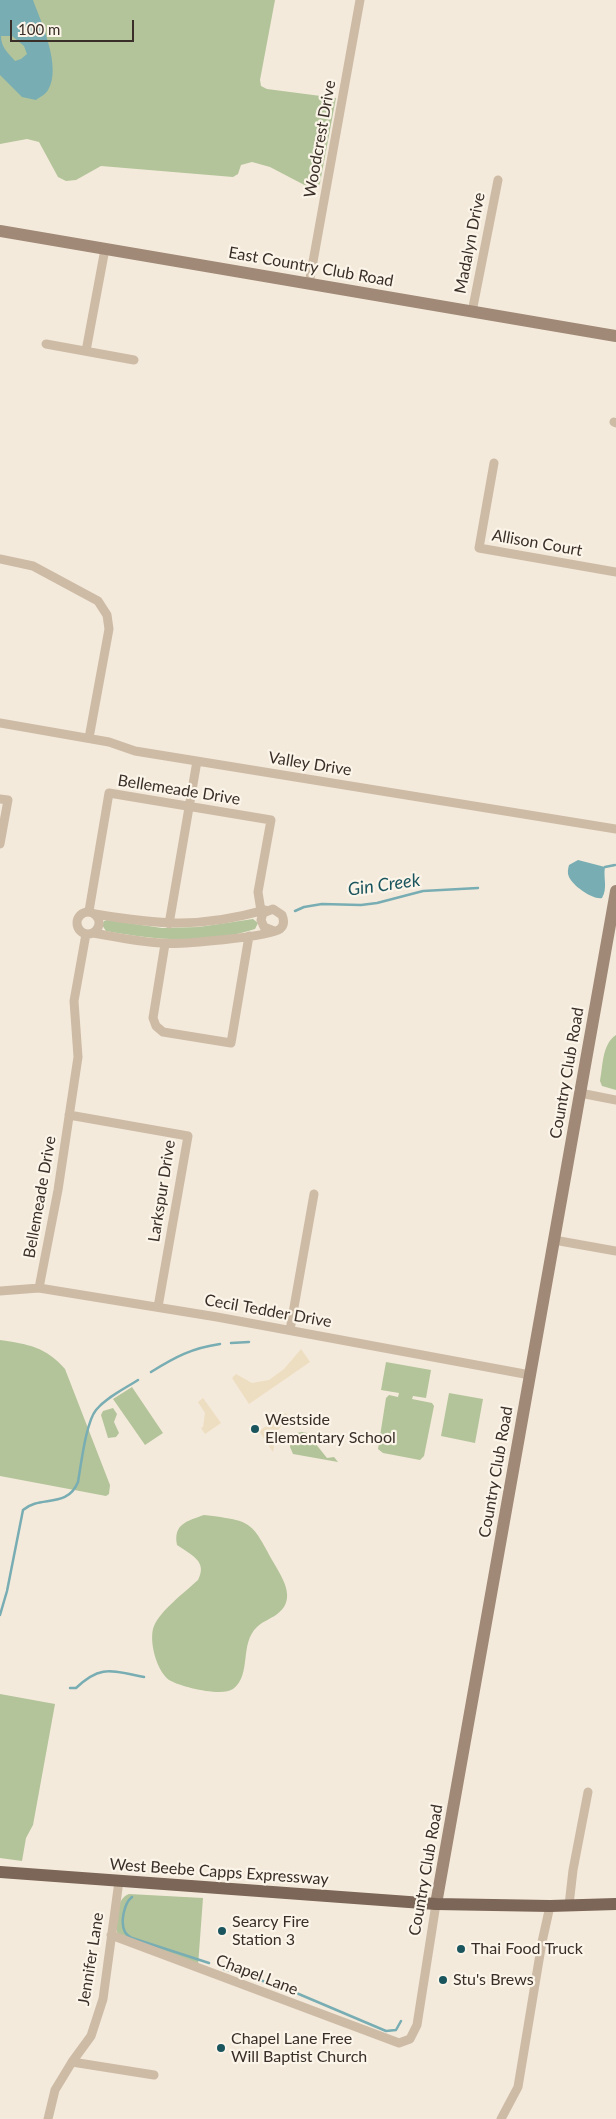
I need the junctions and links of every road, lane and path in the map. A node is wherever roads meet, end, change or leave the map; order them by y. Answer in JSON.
{"nodes":[{"id":1,"x":360,"y":0,"type":"edge"},
{"id":2,"x":498,"y":180,"type":"dead end"},
{"id":3,"x":0,"y":231,"type":"edge"},
{"id":4,"x":105,"y":249,"type":"junction"},
{"id":5,"x":309,"y":284,"type":"junction"},
{"id":6,"x":472,"y":312,"type":"junction"},
{"id":7,"x":616,"y":336,"type":"edge"},
{"id":8,"x":46,"y":344,"type":"dead end"},
{"id":9,"x":86,"y":351,"type":"junction"},
{"id":10,"x":134,"y":360,"type":"dead end"},
{"id":11,"x":494,"y":463,"type":"dead end"},
{"id":12,"x":0,"y":559,"type":"edge"},
{"id":13,"x":616,"y":572,"type":"edge"},
{"id":14,"x":0,"y":723,"type":"edge"},
{"id":15,"x":89,"y":738,"type":"junction"},
{"id":16,"x":196,"y":761,"type":"junction"},
{"id":17,"x":0,"y":799,"type":"edge"},
{"id":18,"x":189,"y":806,"type":"junction"},
{"id":19,"x":616,"y":829,"type":"edge"},
{"id":20,"x":0,"y":844,"type":"edge"},
{"id":21,"x":616,"y":891,"type":"edge"},
{"id":22,"x":265,"y":910,"type":"junction"},
{"id":23,"x":92,"y":913,"type":"junction"},
{"id":24,"x":169,"y":924,"type":"junction"},
{"id":25,"x":274,"y":932,"type":"junction"},
{"id":26,"x":89,"y":933,"type":"junction"},
{"id":27,"x":249,"y":936,"type":"junction"},
{"id":28,"x":165,"y":944,"type":"junction"},
{"id":29,"x":580,"y":1094,"type":"junction"},
{"id":30,"x":616,"y":1100,"type":"edge"},
{"id":31,"x":69,"y":1115,"type":"junction"},
{"id":32,"x":314,"y":1194,"type":"dead end"},
{"id":33,"x":554,"y":1240,"type":"junction"},
{"id":34,"x":616,"y":1251,"type":"edge"},
{"id":35,"x":39,"y":1288,"type":"junction"},
{"id":36,"x":0,"y":1291,"type":"edge"},
{"id":37,"x":158,"y":1307,"type":"junction"},
{"id":38,"x":290,"y":1330,"type":"junction"},
{"id":39,"x":530,"y":1375,"type":"junction"},
{"id":40,"x":588,"y":1792,"type":"dead end"},
{"id":41,"x":0,"y":1872,"type":"edge"},
{"id":42,"x":119,"y":1881,"type":"junction"},
{"id":43,"x":436,"y":1904,"type":"junction"},
{"id":44,"x":616,"y":1904,"type":"edge"},
{"id":45,"x":569,"y":1905,"type":"junction"},
{"id":46,"x":550,"y":1906,"type":"junction"},
{"id":47,"x":111,"y":1935,"type":"junction"},
{"id":48,"x":393,"y":2042,"type":"joint"},
{"id":49,"x":72,"y":2062,"type":"junction"},
{"id":50,"x":154,"y":2075,"type":"dead end"},
{"id":51,"x":48,"y":2119,"type":"edge"},
{"id":52,"x":501,"y":2119,"type":"edge"}],
"edges":[{"from":1,"to":5,"type":"street","name":"Woodcrest Drive"},
{"from":2,"to":6,"type":"street","name":"Madalyn Drive"},
{"from":3,"to":4,"type":"street","name":"East Country Club Road"},
{"from":4,"to":5,"type":"street","name":"East Country Club Road"},
{"from":4,"to":9,"type":"street"},
{"from":5,"to":6,"type":"street","name":"East Country Club Road"},
{"from":6,"to":7,"type":"street","name":"East Country Club Road"},
{"from":8,"to":9,"type":"street"},
{"from":9,"to":10,"type":"street"},
{"from":11,"to":13,"type":"street","name":"Allison Court"},
{"from":12,"to":15,"type":"street"},
{"from":14,"to":15,"type":"street","name":"Valley Drive"},
{"from":15,"to":16,"type":"street","name":"Valley Drive"},
{"from":16,"to":18,"type":"street"},
{"from":16,"to":19,"type":"street","name":"Valley Drive"},
{"from":17,"to":20,"type":"street"},
{"from":18,"to":22,"type":"street","name":"Bellemeade Drive"},
{"from":18,"to":23,"type":"street","name":"Bellemeade Drive"},
{"from":18,"to":24,"type":"street"},
{"from":21,"to":29,"type":"street","name":"Country Club Road"},
{"from":22,"to":24,"type":"street"},
{"from":22,"to":25,"type":"street"},
{"from":22,"to":25,"type":"street"},
{"from":23,"to":24,"type":"street"},
{"from":23,"to":26,"type":"street"},
{"from":23,"to":26,"type":"street"},
{"from":25,"to":27,"type":"street"},
{"from":26,"to":28,"type":"street"},
{"from":26,"to":31,"type":"street","name":"Bellemeade Drive"},
{"from":27,"to":28,"type":"street"},
{"from":27,"to":28,"type":"street"},
{"from":29,"to":30,"type":"street"},
{"from":29,"to":33,"type":"street","name":"Country Club Road"},
{"from":31,"to":35,"type":"street","name":"Bellemeade Drive"},
{"from":31,"to":37,"type":"street","name":"Larkspur Drive"},
{"from":32,"to":38,"type":"street"},
{"from":33,"to":34,"type":"street"},
{"from":33,"to":39,"type":"street","name":"Country Club Road"},
{"from":35,"to":36,"type":"street","name":"Cecil Tedder Drive"},
{"from":35,"to":37,"type":"street","name":"Cecil Tedder Drive"},
{"from":37,"to":38,"type":"street","name":"Cecil Tedder Drive"},
{"from":38,"to":39,"type":"street","name":"Cecil Tedder Drive"},
{"from":39,"to":43,"type":"street","name":"Country Club Road"},
{"from":40,"to":45,"type":"street"},
{"from":41,"to":42,"type":"main road","name":"West Beebe Capps Expressway"},
{"from":42,"to":43,"type":"main road","name":"West Beebe Capps Expressway"},
{"from":42,"to":47,"type":"street","name":"Jennifer Lane"},
{"from":43,"to":46,"type":"main road","name":"West Beebe Capps Expressway"},
{"from":43,"to":48,"type":"street","name":"Country Club Road"},
{"from":44,"to":45,"type":"main road","name":"West Beebe Capps Expressway"},
{"from":45,"to":46,"type":"main road","name":"West Beebe Capps Expressway"},
{"from":46,"to":52,"type":"street"},
{"from":47,"to":48,"type":"street","name":"Chapel Lane"},
{"from":47,"to":49,"type":"street","name":"Jennifer Lane"},
{"from":49,"to":50,"type":"street"},
{"from":49,"to":51,"type":"street","name":"Jennifer Lane"}]}
